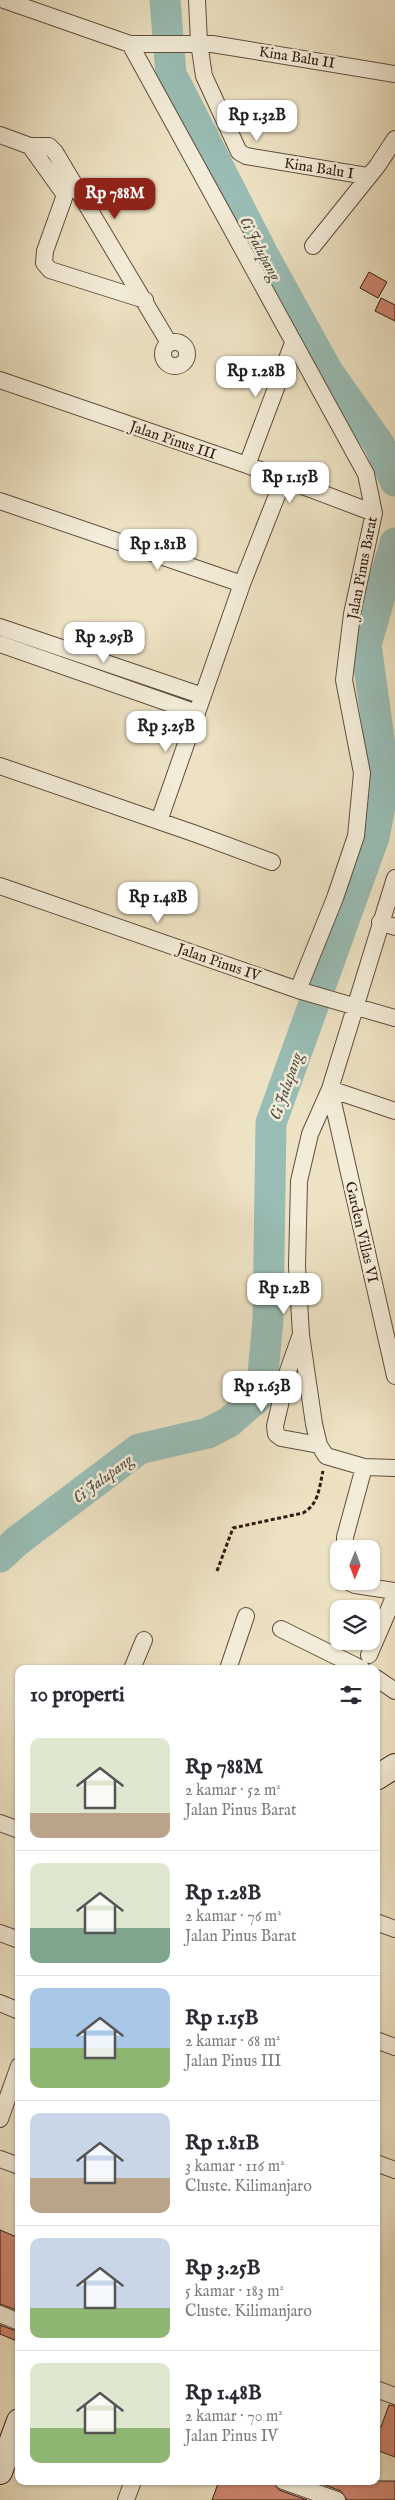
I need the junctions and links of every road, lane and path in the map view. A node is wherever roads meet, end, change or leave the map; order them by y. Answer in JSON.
{"nodes":[{"id":1,"x":3,"y":0,"type":"edge"},
{"id":2,"x":197,"y":0,"type":"edge"},
{"id":3,"x":0,"y":4,"type":"edge"},
{"id":4,"x":199,"y":43,"type":"junction"},
{"id":5,"x":130,"y":44,"type":"junction"},
{"id":6,"x":395,"y":74,"type":"edge"},
{"id":7,"x":0,"y":135,"type":"edge"},
{"id":8,"x":395,"y":139,"type":"edge"},
{"id":9,"x":30,"y":146,"type":"junction"},
{"id":10,"x":367,"y":176,"type":"junction"},
{"id":11,"x":312,"y":246,"type":"dead end"},
{"id":12,"x":145,"y":300,"type":"junction"},
{"id":13,"x":169,"y":343,"type":"dead end"},
{"id":14,"x":293,"y":343,"type":"junction"},
{"id":15,"x":0,"y":380,"type":"edge"},
{"id":16,"x":247,"y":465,"type":"junction"},
{"id":17,"x":283,"y":480,"type":"junction"},
{"id":18,"x":0,"y":501,"type":"edge"},
{"id":19,"x":374,"y":512,"type":"junction"},
{"id":20,"x":242,"y":584,"type":"junction"},
{"id":21,"x":0,"y":627,"type":"edge"},
{"id":22,"x":0,"y":644,"type":"edge"},
{"id":23,"x":203,"y":696,"type":"junction"},
{"id":24,"x":197,"y":713,"type":"junction"},
{"id":25,"x":0,"y":766,"type":"edge"},
{"id":26,"x":159,"y":821,"type":"junction"},
{"id":27,"x":272,"y":862,"type":"dead end"},
{"id":28,"x":395,"y":878,"type":"edge"},
{"id":29,"x":0,"y":886,"type":"edge"},
{"id":30,"x":387,"y":924,"type":"edge"},
{"id":31,"x":302,"y":991,"type":"junction"},
{"id":32,"x":349,"y":1006,"type":"junction"},
{"id":33,"x":395,"y":1018,"type":"edge"},
{"id":34,"x":330,"y":1088,"type":"junction"},
{"id":35,"x":395,"y":1111,"type":"edge"},
{"id":36,"x":301,"y":1335,"type":"junction"},
{"id":37,"x":395,"y":1376,"type":"edge"},
{"id":38,"x":323,"y":1450,"type":"junction"},
{"id":39,"x":364,"y":1467,"type":"junction"},
{"id":40,"x":395,"y":1468,"type":"edge"},
{"id":41,"x":345,"y":1540,"type":"edge"},
{"id":42,"x":218,"y":1571,"type":"dead end"},
{"id":43,"x":380,"y":1589,"type":"edge"},
{"id":44,"x":395,"y":1591,"type":"edge"},
{"id":45,"x":395,"y":1595,"type":"edge"},
{"id":46,"x":246,"y":1616,"type":"dead end"},
{"id":47,"x":281,"y":1629,"type":"dead end"},
{"id":48,"x":144,"y":1640,"type":"dead end"},
{"id":49,"x":365,"y":1662,"type":"edge"},
{"id":50,"x":134,"y":1665,"type":"edge"},
{"id":51,"x":229,"y":1665,"type":"edge"},
{"id":52,"x":380,"y":1681,"type":"edge"},
{"id":53,"x":395,"y":1691,"type":"edge"},
{"id":54,"x":395,"y":1766,"type":"edge"},
{"id":55,"x":380,"y":1775,"type":"edge"},
{"id":56,"x":0,"y":1823,"type":"edge"},
{"id":57,"x":15,"y":1829,"type":"edge"},
{"id":58,"x":380,"y":1923,"type":"edge"},
{"id":59,"x":395,"y":1929,"type":"edge"},
{"id":60,"x":0,"y":1933,"type":"edge"},
{"id":61,"x":15,"y":1939,"type":"edge"},
{"id":62,"x":0,"y":2004,"type":"edge"},
{"id":63,"x":15,"y":2010,"type":"edge"},
{"id":64,"x":380,"y":2041,"type":"edge"},
{"id":65,"x":395,"y":2047,"type":"edge"},
{"id":66,"x":15,"y":2077,"type":"edge"},
{"id":67,"x":0,"y":2119,"type":"edge"},
{"id":68,"x":0,"y":2159,"type":"edge"},
{"id":69,"x":15,"y":2165,"type":"edge"},
{"id":70,"x":380,"y":2165,"type":"edge"},
{"id":71,"x":395,"y":2170,"type":"edge"},
{"id":72,"x":0,"y":2314,"type":"edge"},
{"id":73,"x":15,"y":2320,"type":"edge"},
{"id":74,"x":380,"y":2390,"type":"edge"},
{"id":75,"x":395,"y":2396,"type":"edge"},
{"id":76,"x":11,"y":2427,"type":"edge"},
{"id":77,"x":0,"y":2472,"type":"edge"},
{"id":78,"x":132,"y":2485,"type":"edge"},
{"id":79,"x":294,"y":2485,"type":"edge"},
{"id":80,"x":126,"y":2500,"type":"edge"},
{"id":81,"x":337,"y":2500,"type":"edge"}],
"edges":[{"from":1,"to":3,"type":"street"},
{"from":1,"to":5,"type":"street","name":"Kina Balu II"},
{"from":2,"to":4,"type":"street"},
{"from":4,"to":5,"type":"street","name":"Kina Balu II"},
{"from":4,"to":6,"type":"street","name":"Kina Balu II"},
{"from":4,"to":10,"type":"street","name":"Kina Balu I"},
{"from":5,"to":14,"type":"street","name":"Jalan Pinus Barat"},
{"from":7,"to":9,"type":"street"},
{"from":8,"to":10,"type":"street"},
{"from":9,"to":12,"type":"street"},
{"from":9,"to":12,"type":"street"},
{"from":10,"to":11,"type":"street"},
{"from":12,"to":13,"type":"street"},
{"from":14,"to":16,"type":"street"},
{"from":14,"to":19,"type":"street","name":"Jalan Pinus Barat"},
{"from":15,"to":16,"type":"street","name":"Jalan Pinus III"},
{"from":16,"to":17,"type":"street","name":"Jalan Pinus III"},
{"from":17,"to":19,"type":"street","name":"Jalan Pinus III"},
{"from":17,"to":20,"type":"street"},
{"from":18,"to":20,"type":"street"},
{"from":19,"to":31,"type":"street","name":"Jalan Pinus Barat"},
{"from":20,"to":23,"type":"street"},
{"from":21,"to":23,"type":"street"},
{"from":22,"to":24,"type":"street"},
{"from":23,"to":24,"type":"street"},
{"from":24,"to":26,"type":"street"},
{"from":25,"to":26,"type":"street"},
{"from":26,"to":27,"type":"street"},
{"from":28,"to":30,"type":"street"},
{"from":29,"to":31,"type":"street","name":"Jalan Pinus IV"},
{"from":30,"to":32,"type":"street"},
{"from":31,"to":32,"type":"street","name":"Jalan Pinus IV"},
{"from":32,"to":33,"type":"street","name":"Jalan Pinus IV"},
{"from":32,"to":34,"type":"street"},
{"from":34,"to":35,"type":"street"},
{"from":34,"to":36,"type":"street"},
{"from":34,"to":37,"type":"street","name":"Garden Villas VI"},
{"from":36,"to":38,"type":"street"},
{"from":36,"to":38,"type":"street"},
{"from":38,"to":39,"type":"street"},
{"from":38,"to":42,"type":"path"},
{"from":39,"to":40,"type":"street"},
{"from":39,"to":41,"type":"street"},
{"from":43,"to":44,"type":"street"},
{"from":45,"to":49,"type":"street"},
{"from":46,"to":51,"type":"street"},
{"from":47,"to":49,"type":"street"},
{"from":48,"to":50,"type":"street"},
{"from":52,"to":53,"type":"street"},
{"from":54,"to":55,"type":"main road"},
{"from":56,"to":57,"type":"street"},
{"from":58,"to":59,"type":"street"},
{"from":60,"to":61,"type":"street"},
{"from":62,"to":63,"type":"street"},
{"from":64,"to":65,"type":"street"},
{"from":66,"to":67,"type":"street"},
{"from":68,"to":69,"type":"street"},
{"from":70,"to":71,"type":"street"},
{"from":72,"to":73,"type":"street"},
{"from":74,"to":75,"type":"street"},
{"from":76,"to":77,"type":"main road"},
{"from":78,"to":80,"type":"street"},
{"from":79,"to":81,"type":"street"}]}
